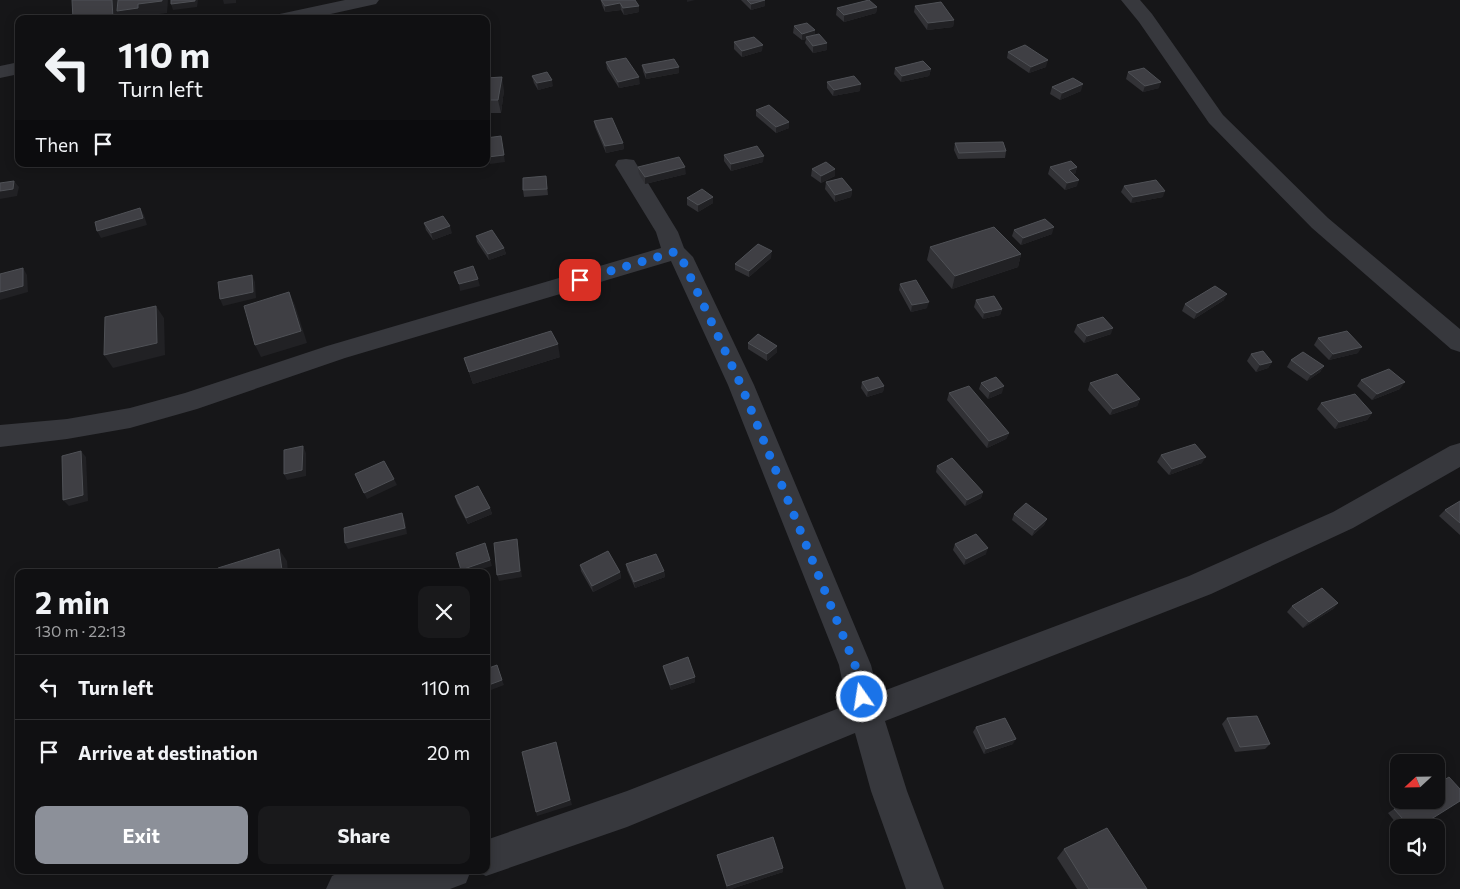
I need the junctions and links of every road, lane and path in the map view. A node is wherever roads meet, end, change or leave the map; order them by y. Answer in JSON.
{"nodes":[{"id":1,"x":370,"y":0,"type":"edge"},
{"id":2,"x":1130,"y":0,"type":"edge"},
{"id":3,"x":300,"y":15,"type":"edge"},
{"id":4,"x":15,"y":69,"type":"edge"},
{"id":5,"x":0,"y":72,"type":"edge"},
{"id":6,"x":626,"y":165,"type":"dead end"},
{"id":7,"x":674,"y":252,"type":"junction"},
{"id":8,"x":1460,"y":343,"type":"edge"},
{"id":9,"x":0,"y":436,"type":"edge"},
{"id":10,"x":1460,"y":454,"type":"edge"},
{"id":11,"x":866,"y":713,"type":"junction"},
{"id":12,"x":490,"y":857,"type":"edge"},
{"id":13,"x":432,"y":874,"type":"edge"},
{"id":14,"x":345,"y":889,"type":"edge"},
{"id":15,"x":925,"y":889,"type":"edge"}],
"edges":[{"from":1,"to":3,"type":"street"},
{"from":2,"to":8,"type":"street"},
{"from":4,"to":5,"type":"street"},
{"from":6,"to":7,"type":"street"},
{"from":7,"to":9,"type":"street"},
{"from":7,"to":11,"type":"street"},
{"from":10,"to":11,"type":"street"},
{"from":11,"to":12,"type":"street"},
{"from":11,"to":15,"type":"street"},
{"from":13,"to":14,"type":"street"}]}
